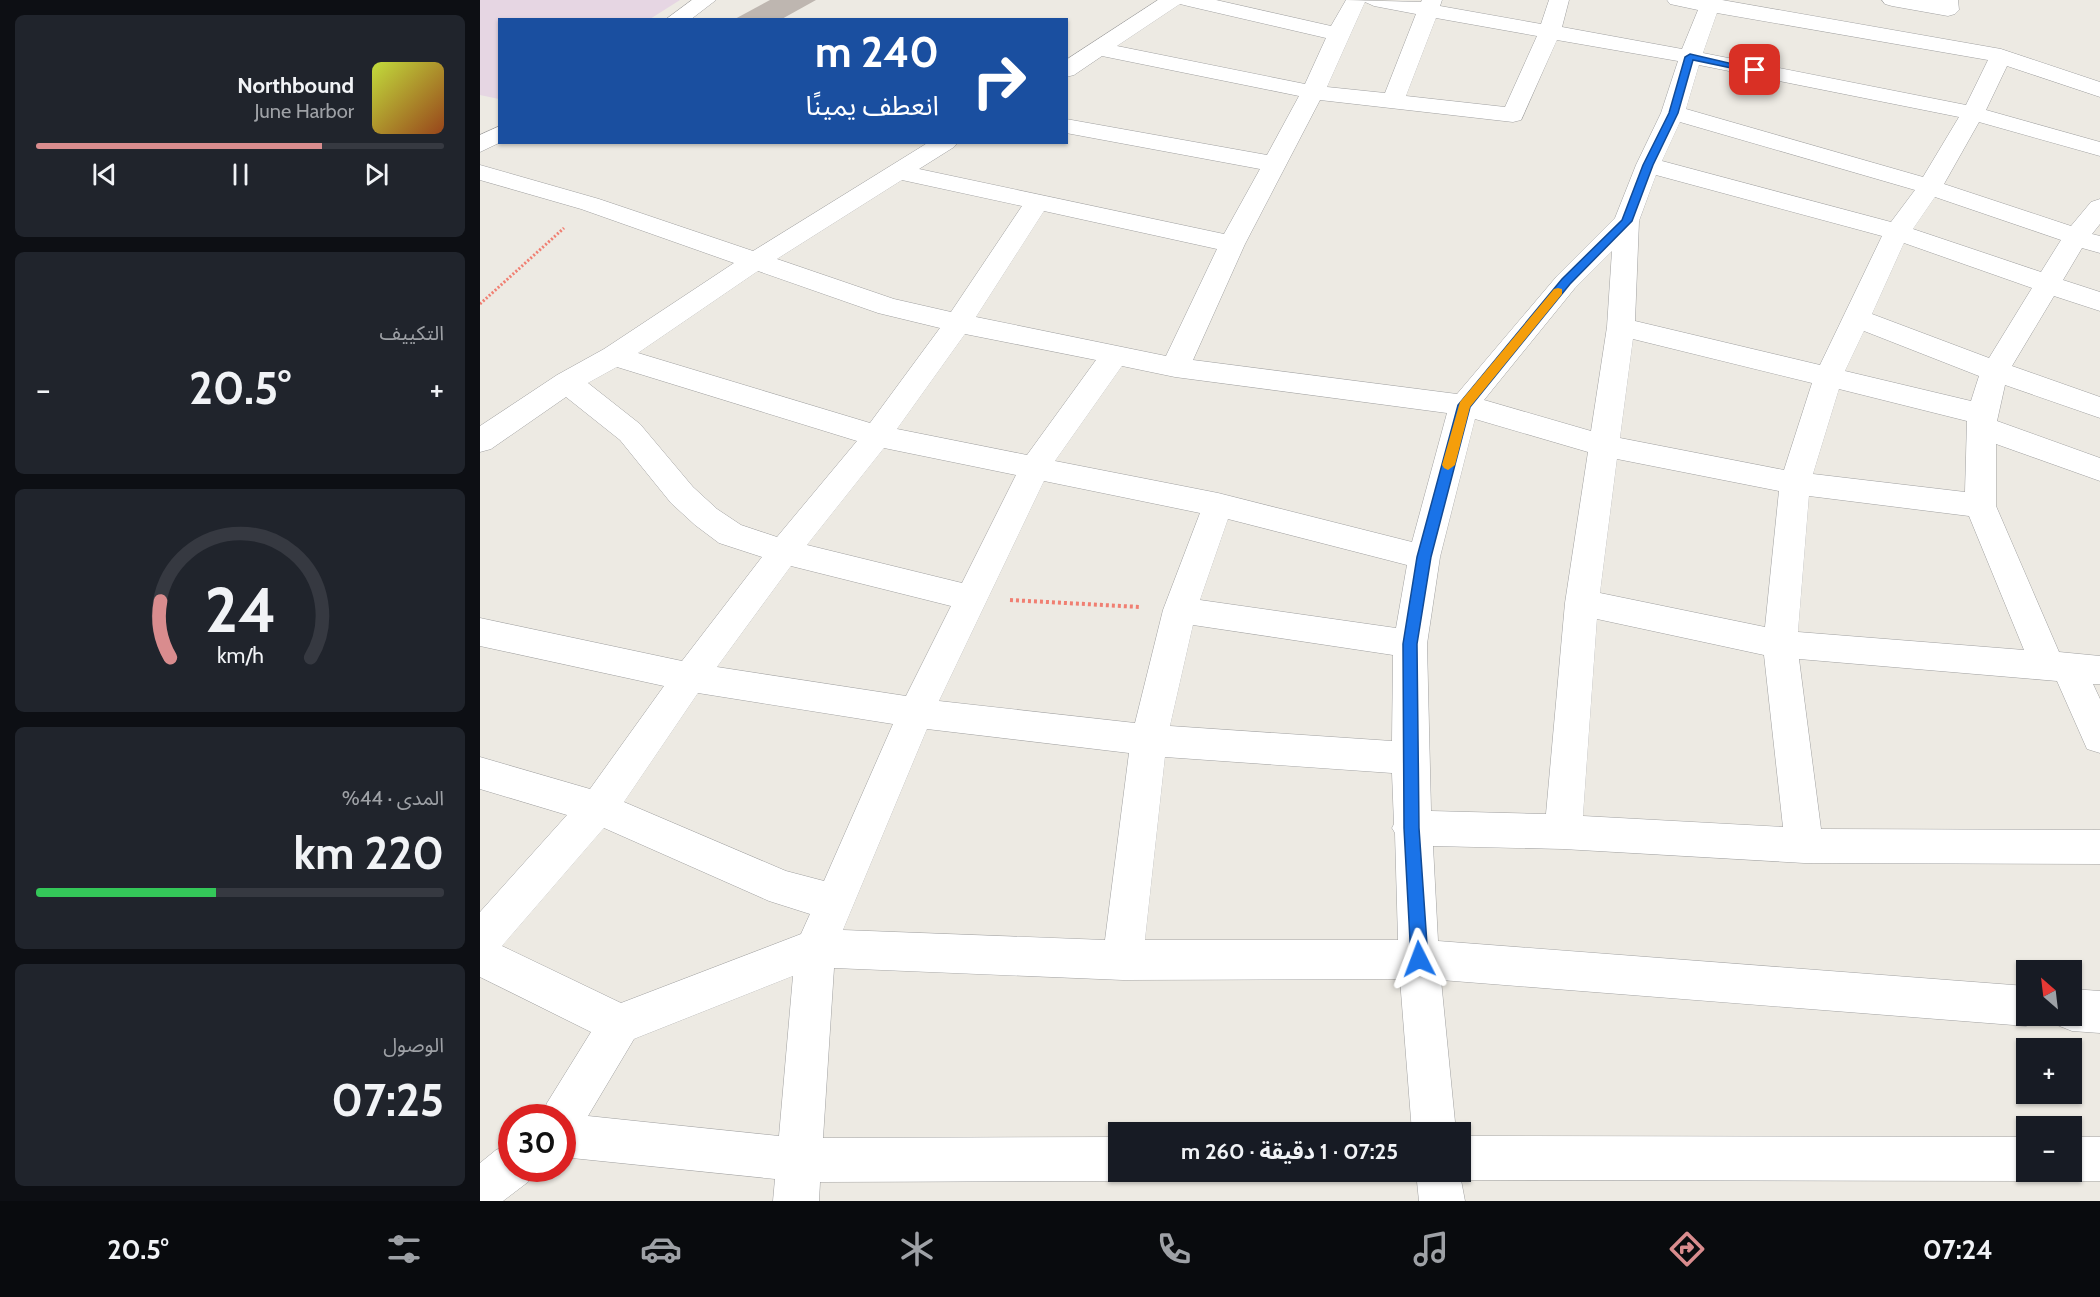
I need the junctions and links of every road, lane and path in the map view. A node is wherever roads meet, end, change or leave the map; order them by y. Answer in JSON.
{"nodes":[{"id":1,"x":706,"y":0,"type":"edge"},
{"id":2,"x":1172,"y":0,"type":"edge"},
{"id":3,"x":1188,"y":0,"type":"edge"},
{"id":4,"x":1356,"y":0,"type":"edge"},
{"id":5,"x":1374,"y":0,"type":"edge"},
{"id":6,"x":1559,"y":0,"type":"edge"},
{"id":7,"x":1677,"y":0,"type":"edge"},
{"id":8,"x":1892,"y":0,"type":"edge"},
{"id":9,"x":1948,"y":0,"type":"edge"},
{"id":10,"x":1712,"y":2,"type":"edge"},
{"id":11,"x":1429,"y":4,"type":"edge"},
{"id":12,"x":678,"y":18,"type":"edge"},
{"id":13,"x":1550,"y":31,"type":"junction"},
{"id":14,"x":1338,"y":34,"type":"junction"},
{"id":15,"x":1101,"y":49,"type":"junction"},
{"id":16,"x":2001,"y":56,"type":"junction"},
{"id":17,"x":1690,"y":57,"type":"junction"},
{"id":18,"x":1068,"y":69,"type":"edge"},
{"id":19,"x":2100,"y":90,"type":"edge"},
{"id":20,"x":1313,"y":92,"type":"junction"},
{"id":21,"x":1393,"y":101,"type":"junction"},
{"id":22,"x":1673,"y":113,"type":"junction"},
{"id":23,"x":1973,"y":113,"type":"junction"},
{"id":24,"x":1068,"y":126,"type":"edge"},
{"id":25,"x":498,"y":134,"type":"edge"},
{"id":26,"x":943,"y":144,"type":"edge"},
{"id":27,"x":480,"y":145,"type":"edge"},
{"id":28,"x":2100,"y":149,"type":"edge"},
{"id":29,"x":1274,"y":164,"type":"junction"},
{"id":30,"x":1648,"y":165,"type":"junction"},
{"id":31,"x":480,"y":172,"type":"edge"},
{"id":32,"x":897,"y":172,"type":"junction"},
{"id":33,"x":1930,"y":186,"type":"junction"},
{"id":34,"x":1036,"y":203,"type":"junction"},
{"id":35,"x":590,"y":204,"type":"junction"},
{"id":36,"x":2100,"y":207,"type":"edge"},
{"id":37,"x":1626,"y":221,"type":"junction"},
{"id":38,"x":1897,"y":232,"type":"junction"},
{"id":39,"x":2088,"y":241,"type":"edge"},
{"id":40,"x":1232,"y":244,"type":"junction"},
{"id":41,"x":754,"y":262,"type":"junction"},
{"id":42,"x":2048,"y":284,"type":"junction"},
{"id":43,"x":2100,"y":302,"type":"edge"},
{"id":44,"x":480,"y":304,"type":"edge"},
{"id":45,"x":1856,"y":318,"type":"junction"},
{"id":46,"x":958,"y":323,"type":"junction"},
{"id":47,"x":1621,"y":327,"type":"junction"},
{"id":48,"x":614,"y":356,"type":"junction"},
{"id":49,"x":1114,"y":356,"type":"junction"},
{"id":50,"x":1175,"y":368,"type":"junction"},
{"id":51,"x":1995,"y":372,"type":"junction"},
{"id":52,"x":1829,"y":376,"type":"junction"},
{"id":53,"x":567,"y":382,"type":"junction"},
{"id":54,"x":1464,"y":405,"type":"junction"},
{"id":55,"x":2100,"y":408,"type":"edge"},
{"id":56,"x":1982,"y":421,"type":"junction"},
{"id":57,"x":877,"y":436,"type":"junction"},
{"id":58,"x":480,"y":441,"type":"edge"},
{"id":59,"x":1605,"y":446,"type":"junction"},
{"id":60,"x":1035,"y":467,"type":"junction"},
{"id":61,"x":2100,"y":470,"type":"edge"},
{"id":62,"x":1795,"y":483,"type":"junction"},
{"id":63,"x":1218,"y":505,"type":"junction"},
{"id":64,"x":1980,"y":506,"type":"junction"},
{"id":65,"x":784,"y":552,"type":"junction"},
{"id":66,"x":1424,"y":557,"type":"junction"},
{"id":67,"x":970,"y":598,"type":"junction"},
{"id":68,"x":1582,"y":603,"type":"junction"},
{"id":69,"x":1180,"y":610,"type":"junction"},
{"id":70,"x":480,"y":632,"type":"edge"},
{"id":71,"x":1410,"y":644,"type":"junction"},
{"id":72,"x":1780,"y":644,"type":"junction"},
{"id":73,"x":2072,"y":668,"type":"edge"},
{"id":74,"x":690,"y":677,"type":"junction"},
{"id":75,"x":916,"y":713,"type":"junction"},
{"id":76,"x":2100,"y":738,"type":"edge"},
{"id":77,"x":1149,"y":740,"type":"junction"},
{"id":78,"x":1410,"y":758,"type":"junction"},
{"id":79,"x":480,"y":773,"type":"edge"},
{"id":80,"x":598,"y":808,"type":"junction"},
{"id":81,"x":1411,"y":828,"type":"junction"},
{"id":82,"x":1563,"y":832,"type":"junction"},
{"id":83,"x":1804,"y":846,"type":"junction"},
{"id":84,"x":2100,"y":847,"type":"edge"},
{"id":85,"x":835,"y":903,"type":"junction"},
{"id":86,"x":480,"y":941,"type":"edge"},
{"id":87,"x":815,"y":948,"type":"junction"},
{"id":88,"x":480,"y":956,"type":"edge"},
{"id":89,"x":1419,"y":959,"type":"junction"},
{"id":90,"x":1122,"y":960,"type":"junction"},
{"id":91,"x":2016,"y":1005,"type":"edge"},
{"id":92,"x":2082,"y":1011,"type":"edge"},
{"id":93,"x":2100,"y":1012,"type":"edge"},
{"id":94,"x":620,"y":1024,"type":"junction"},
{"id":95,"x":571,"y":1104,"type":"edge"},
{"id":96,"x":1433,"y":1122,"type":"edge"},
{"id":97,"x":576,"y":1138,"type":"edge"},
{"id":98,"x":1471,"y":1158,"type":"edge"},
{"id":99,"x":2016,"y":1159,"type":"edge"},
{"id":100,"x":2082,"y":1159,"type":"edge"},
{"id":101,"x":2100,"y":1159,"type":"edge"},
{"id":102,"x":1108,"y":1160,"type":"edge"},
{"id":103,"x":498,"y":1177,"type":"edge"},
{"id":104,"x":798,"y":1181,"type":"edge"},
{"id":105,"x":1439,"y":1182,"type":"edge"},
{"id":106,"x":480,"y":1191,"type":"edge"},
{"id":107,"x":1442,"y":1201,"type":"edge"}],
"edges":[{"from":1,"to":12,"type":"street"},
{"from":2,"to":15,"type":"street"},
{"from":3,"to":14,"type":"street"},
{"from":4,"to":14,"type":"street"},
{"from":5,"to":11,"type":"street"},
{"from":6,"to":13,"type":"street"},
{"from":7,"to":10,"type":"street"},
{"from":8,"to":9,"type":"street"},
{"from":10,"to":16,"type":"street"},
{"from":10,"to":17,"type":"street"},
{"from":11,"to":13,"type":"street"},
{"from":11,"to":21,"type":"street"},
{"from":13,"to":17,"type":"street"},
{"from":13,"to":21,"type":"street"},
{"from":14,"to":20,"type":"street"},
{"from":15,"to":18,"type":"street"},
{"from":15,"to":20,"type":"street"},
{"from":16,"to":19,"type":"street"},
{"from":16,"to":23,"type":"street"},
{"from":17,"to":22,"type":"street"},
{"from":17,"to":23,"type":"street"},
{"from":20,"to":21,"type":"street"},
{"from":20,"to":29,"type":"street"},
{"from":22,"to":30,"type":"street"},
{"from":22,"to":33,"type":"street"},
{"from":23,"to":28,"type":"street"},
{"from":23,"to":33,"type":"street"},
{"from":24,"to":29,"type":"street"},
{"from":25,"to":27,"type":"street"},
{"from":26,"to":32,"type":"street"},
{"from":29,"to":40,"type":"street"},
{"from":30,"to":37,"type":"street"},
{"from":30,"to":38,"type":"street"},
{"from":31,"to":35,"type":"street"},
{"from":32,"to":34,"type":"street"},
{"from":32,"to":41,"type":"street"},
{"from":33,"to":38,"type":"street"},
{"from":33,"to":39,"type":"street"},
{"from":34,"to":40,"type":"street"},
{"from":34,"to":46,"type":"street"},
{"from":35,"to":41,"type":"street"},
{"from":35,"to":44,"type":"path"},
{"from":36,"to":39,"type":"street"},
{"from":37,"to":47,"type":"street"},
{"from":37,"to":54,"type":"street"},
{"from":38,"to":42,"type":"street"},
{"from":38,"to":45,"type":"street"},
{"from":39,"to":42,"type":"street"},
{"from":40,"to":50,"type":"street"},
{"from":41,"to":46,"type":"street"},
{"from":41,"to":48,"type":"street"},
{"from":42,"to":43,"type":"street"},
{"from":42,"to":51,"type":"street"},
{"from":45,"to":51,"type":"street"},
{"from":45,"to":52,"type":"street"},
{"from":46,"to":49,"type":"street"},
{"from":46,"to":57,"type":"street"},
{"from":47,"to":52,"type":"street"},
{"from":47,"to":59,"type":"street"},
{"from":48,"to":53,"type":"street"},
{"from":48,"to":57,"type":"street"},
{"from":49,"to":50,"type":"street"},
{"from":49,"to":60,"type":"street"},
{"from":50,"to":54,"type":"street"},
{"from":51,"to":55,"type":"street"},
{"from":51,"to":56,"type":"street"},
{"from":52,"to":56,"type":"street"},
{"from":52,"to":62,"type":"street"},
{"from":53,"to":58,"type":"street"},
{"from":53,"to":65,"type":"street"},
{"from":54,"to":59,"type":"street"},
{"from":54,"to":66,"type":"street"},
{"from":56,"to":61,"type":"street"},
{"from":56,"to":64,"type":"street"},
{"from":57,"to":60,"type":"street"},
{"from":57,"to":65,"type":"street"},
{"from":59,"to":62,"type":"street"},
{"from":59,"to":68,"type":"street"},
{"from":60,"to":63,"type":"street"},
{"from":60,"to":67,"type":"street"},
{"from":62,"to":64,"type":"street"},
{"from":62,"to":72,"type":"street"},
{"from":63,"to":66,"type":"street"},
{"from":63,"to":69,"type":"street"},
{"from":64,"to":73,"type":"street"},
{"from":65,"to":67,"type":"street"},
{"from":65,"to":74,"type":"street"},
{"from":66,"to":71,"type":"street"},
{"from":67,"to":69,"type":"path"},
{"from":67,"to":75,"type":"street"},
{"from":68,"to":72,"type":"street"},
{"from":68,"to":82,"type":"street"},
{"from":69,"to":71,"type":"street"},
{"from":69,"to":77,"type":"street"},
{"from":70,"to":74,"type":"street"},
{"from":71,"to":78,"type":"street"},
{"from":72,"to":73,"type":"street"},
{"from":72,"to":83,"type":"street"},
{"from":73,"to":76,"type":"street"},
{"from":74,"to":75,"type":"street"},
{"from":74,"to":80,"type":"street"},
{"from":75,"to":77,"type":"street"},
{"from":75,"to":85,"type":"street"},
{"from":77,"to":78,"type":"street"},
{"from":77,"to":90,"type":"street"},
{"from":78,"to":81,"type":"street"},
{"from":79,"to":80,"type":"street"},
{"from":80,"to":85,"type":"street"},
{"from":80,"to":86,"type":"street"},
{"from":81,"to":82,"type":"street"},
{"from":81,"to":89,"type":"street"},
{"from":82,"to":83,"type":"street"},
{"from":83,"to":84,"type":"street"},
{"from":85,"to":87,"type":"street"},
{"from":87,"to":90,"type":"street"},
{"from":87,"to":94,"type":"street"},
{"from":87,"to":104,"type":"street"},
{"from":88,"to":94,"type":"street"},
{"from":89,"to":90,"type":"street"},
{"from":89,"to":91,"type":"street"},
{"from":89,"to":96,"type":"street"},
{"from":92,"to":93,"type":"street"},
{"from":94,"to":95,"type":"street"},
{"from":97,"to":104,"type":"street"},
{"from":98,"to":99,"type":"street"},
{"from":100,"to":101,"type":"street"},
{"from":102,"to":104,"type":"street"},
{"from":103,"to":106,"type":"street"},
{"from":105,"to":107,"type":"street"}]}
